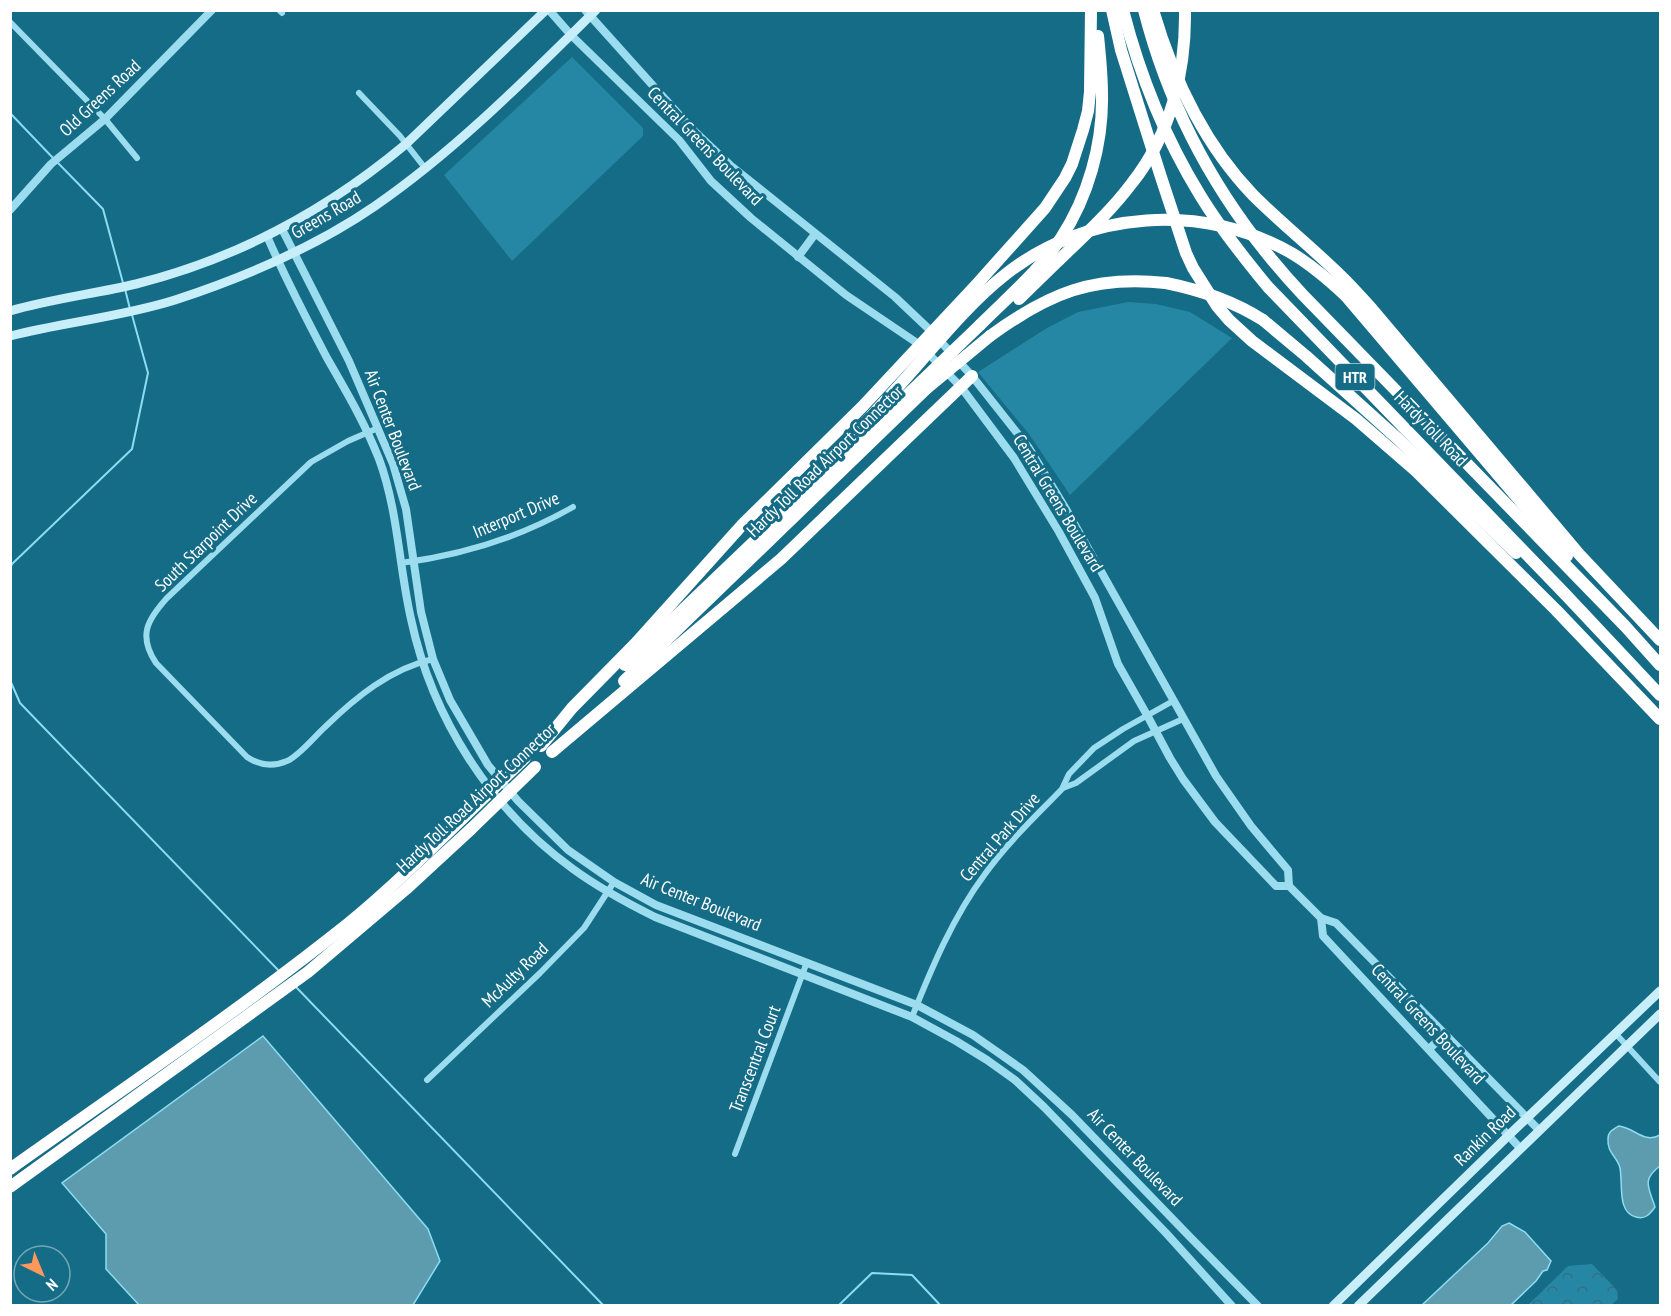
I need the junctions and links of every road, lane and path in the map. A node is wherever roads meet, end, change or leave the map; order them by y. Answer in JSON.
{"nodes":[{"id":1,"x":212,"y":10,"type":"edge"},
{"id":2,"x":548,"y":10,"type":"edge"},
{"id":3,"x":1093,"y":10,"type":"edge"},
{"id":4,"x":1112,"y":10,"type":"edge"},
{"id":5,"x":1123,"y":10,"type":"edge"},
{"id":6,"x":1144,"y":10,"type":"edge"},
{"id":7,"x":1153,"y":10,"type":"edge"},
{"id":8,"x":1185,"y":10,"type":"edge"},
{"id":9,"x":591,"y":12,"type":"edge"},
{"id":10,"x":10,"y":22,"type":"edge"},
{"id":11,"x":571,"y":35,"type":"junction"},
{"id":12,"x":359,"y":93,"type":"dead end"},
{"id":13,"x":105,"y":119,"type":"junction"},
{"id":14,"x":691,"y":128,"type":"junction"},
{"id":15,"x":679,"y":140,"type":"junction"},
{"id":16,"x":406,"y":144,"type":"junction"},
{"id":17,"x":137,"y":158,"type":"dead end"},
{"id":18,"x":425,"y":168,"type":"junction"},
{"id":19,"x":10,"y":210,"type":"edge"},
{"id":20,"x":282,"y":229,"type":"junction"},
{"id":21,"x":814,"y":234,"type":"junction"},
{"id":22,"x":267,"y":236,"type":"junction"},
{"id":23,"x":294,"y":253,"type":"junction"},
{"id":24,"x":798,"y":257,"type":"junction"},
{"id":25,"x":278,"y":261,"type":"junction"},
{"id":26,"x":10,"y":311,"type":"edge"},
{"id":27,"x":985,"y":330,"type":"junction"},
{"id":28,"x":932,"y":332,"type":"junction"},
{"id":29,"x":10,"y":336,"type":"edge"},
{"id":30,"x":920,"y":345,"type":"junction"},
{"id":31,"x":972,"y":376,"type":"junction"},
{"id":32,"x":960,"y":387,"type":"junction"},
{"id":33,"x":903,"y":397,"type":"junction"},
{"id":34,"x":378,"y":428,"type":"junction"},
{"id":35,"x":368,"y":433,"type":"junction"},
{"id":36,"x":1029,"y":448,"type":"junction"},
{"id":37,"x":1014,"y":458,"type":"junction"},
{"id":38,"x":573,"y":507,"type":"dead end"},
{"id":39,"x":414,"y":561,"type":"junction"},
{"id":40,"x":401,"y":563,"type":"junction"},
{"id":41,"x":1565,"y":594,"type":"junction"},
{"id":42,"x":1625,"y":626,"type":"junction"},
{"id":43,"x":1660,"y":640,"type":"edge"},
{"id":44,"x":433,"y":659,"type":"junction"},
{"id":45,"x":422,"y":662,"type":"junction"},
{"id":46,"x":1660,"y":665,"type":"edge"},
{"id":47,"x":1660,"y":695,"type":"edge"},
{"id":48,"x":1173,"y":701,"type":"junction"},
{"id":49,"x":1147,"y":715,"type":"junction"},
{"id":50,"x":1183,"y":719,"type":"junction"},
{"id":51,"x":1660,"y":719,"type":"edge"},
{"id":52,"x":1156,"y":731,"type":"junction"},
{"id":53,"x":546,"y":749,"type":"junction"},
{"id":54,"x":1062,"y":789,"type":"junction"},
{"id":55,"x":518,"y":801,"type":"junction"},
{"id":56,"x":509,"y":810,"type":"junction"},
{"id":57,"x":467,"y":824,"type":"junction"},
{"id":58,"x":614,"y":882,"type":"junction"},
{"id":59,"x":1289,"y":886,"type":"junction"},
{"id":60,"x":608,"y":892,"type":"junction"},
{"id":61,"x":1321,"y":918,"type":"junction"},
{"id":62,"x":718,"y":928,"type":"junction"},
{"id":63,"x":715,"y":941,"type":"junction"},
{"id":64,"x":807,"y":962,"type":"junction"},
{"id":65,"x":803,"y":974,"type":"junction"},
{"id":66,"x":1660,"y":991,"type":"edge"},
{"id":67,"x":917,"y":1005,"type":"junction"},
{"id":68,"x":1660,"y":1014,"type":"edge"},
{"id":69,"x":912,"y":1017,"type":"junction"},
{"id":70,"x":1445,"y":1034,"type":"junction"},
{"id":71,"x":1616,"y":1034,"type":"junction"},
{"id":72,"x":1627,"y":1046,"type":"junction"},
{"id":73,"x":1429,"y":1050,"type":"junction"},
{"id":74,"x":1023,"y":1070,"type":"junction"},
{"id":75,"x":427,"y":1080,"type":"dead end"},
{"id":76,"x":1015,"y":1080,"type":"junction"},
{"id":77,"x":1660,"y":1082,"type":"edge"},
{"id":78,"x":1527,"y":1118,"type":"junction"},
{"id":79,"x":1539,"y":1130,"type":"junction"},
{"id":80,"x":1509,"y":1135,"type":"junction"},
{"id":81,"x":1095,"y":1139,"type":"junction"},
{"id":82,"x":1085,"y":1148,"type":"junction"},
{"id":83,"x":1520,"y":1148,"type":"junction"},
{"id":84,"x":58,"y":1153,"type":"junction"},
{"id":85,"x":735,"y":1154,"type":"dead end"},
{"id":86,"x":11,"y":1169,"type":"edge"},
{"id":87,"x":10,"y":1187,"type":"edge"},
{"id":88,"x":10,"y":1192,"type":"edge"},
{"id":89,"x":1191,"y":1238,"type":"junction"},
{"id":90,"x":1180,"y":1249,"type":"junction"},
{"id":91,"x":1232,"y":1305,"type":"edge"},
{"id":92,"x":1258,"y":1305,"type":"edge"},
{"id":93,"x":1333,"y":1305,"type":"edge"},
{"id":94,"x":1358,"y":1305,"type":"edge"}],
"edges":[{"from":1,"to":13,"type":"street","name":"Old Greens Road"},
{"from":2,"to":11,"type":"street","name":"Central Greens Boulevard"},
{"from":2,"to":16,"type":"main road","name":"Greens Road"},
{"from":3,"to":27,"type":"highway"},
{"from":3,"to":28,"type":"highway"},
{"from":4,"to":51,"type":"highway"},
{"from":5,"to":41,"type":"highway","name":"Hardy Toll Road","number":"HTR"},
{"from":6,"to":42,"type":"highway","name":"Hardy Toll Road","number":"HTR"},
{"from":7,"to":43,"type":"highway"},
{"from":8,"to":27,"type":"highway","bridge":true},
{"from":9,"to":11,"type":"main road","name":"Greens Road"},
{"from":9,"to":14,"type":"street","name":"Central Greens Boulevard"},
{"from":10,"to":13,"type":"street"},
{"from":11,"to":15,"type":"street","name":"Central Greens Boulevard"},
{"from":11,"to":18,"type":"main road","name":"Greens Road"},
{"from":12,"to":16,"type":"street"},
{"from":13,"to":17,"type":"street"},
{"from":13,"to":19,"type":"street","name":"Old Greens Road"},
{"from":14,"to":15,"type":"street"},
{"from":14,"to":21,"type":"street","name":"Central Greens Boulevard"},
{"from":15,"to":24,"type":"street","name":"Central Greens Boulevard"},
{"from":16,"to":18,"type":"street"},
{"from":16,"to":20,"type":"main road","name":"Greens Road"},
{"from":18,"to":23,"type":"main road","name":"Greens Road"},
{"from":20,"to":22,"type":"main road","name":"Greens Road"},
{"from":20,"to":23,"type":"street","name":"Air Center Boulevard"},
{"from":21,"to":24,"type":"street"},
{"from":21,"to":28,"type":"street","name":"Central Greens Boulevard"},
{"from":22,"to":25,"type":"street","name":"Air Center Boulevard"},
{"from":22,"to":26,"type":"main road","name":"Greens Road"},
{"from":23,"to":25,"type":"main road","name":"Greens Road"},
{"from":23,"to":34,"type":"street","name":"Air Center Boulevard"},
{"from":24,"to":30,"type":"street","name":"Central Greens Boulevard"},
{"from":25,"to":29,"type":"main road","name":"Greens Road"},
{"from":25,"to":35,"type":"street","name":"Air Center Boulevard"},
{"from":27,"to":33,"type":"highway","bridge":true},
{"from":27,"to":33,"type":"highway","name":"Hardy Toll Road Airport Connector","bridge":true},
{"from":27,"to":41,"type":"highway","bridge":true},
{"from":28,"to":30,"type":"highway"},
{"from":28,"to":31,"type":"street","name":"Central Greens Boulevard"},
{"from":30,"to":32,"type":"street","name":"Central Greens Boulevard"},
{"from":30,"to":53,"type":"highway"},
{"from":31,"to":32,"type":"highway"},
{"from":31,"to":36,"type":"street","name":"Central Greens Boulevard"},
{"from":32,"to":37,"type":"street","name":"Central Greens Boulevard"},
{"from":32,"to":53,"type":"highway"},
{"from":33,"to":42,"type":"highway","bridge":true},
{"from":33,"to":53,"type":"highway","name":"Hardy Toll Road Airport Connector"},
{"from":33,"to":53,"type":"highway","name":"Hardy Toll Road Airport Connector"},
{"from":34,"to":35,"type":"street","name":"South Starpoint Drive"},
{"from":34,"to":39,"type":"street","name":"Air Center Boulevard"},
{"from":35,"to":40,"type":"street","name":"Air Center Boulevard"},
{"from":35,"to":45,"type":"street","name":"South Starpoint Drive"},
{"from":36,"to":37,"type":"street"},
{"from":36,"to":48,"type":"street","name":"Central Greens Boulevard"},
{"from":37,"to":49,"type":"street","name":"Central Greens Boulevard"},
{"from":38,"to":39,"type":"street","name":"Interport Drive"},
{"from":39,"to":40,"type":"street","name":"Interport Drive"},
{"from":39,"to":44,"type":"street","name":"Air Center Boulevard"},
{"from":40,"to":45,"type":"street","name":"Air Center Boulevard"},
{"from":41,"to":47,"type":"highway","name":"Hardy Toll Road","number":"HTR"},
{"from":42,"to":46,"type":"highway","name":"Hardy Toll Road","number":"HTR"},
{"from":44,"to":45,"type":"street","name":"South Starpoint Drive"},
{"from":44,"to":55,"type":"street","name":"Air Center Boulevard"},
{"from":45,"to":56,"type":"street","name":"Air Center Boulevard"},
{"from":48,"to":49,"type":"street","name":"Central Park Drive"},
{"from":48,"to":50,"type":"street","name":"Central Greens Boulevard"},
{"from":49,"to":52,"type":"street","name":"Central Greens Boulevard"},
{"from":49,"to":54,"type":"street","name":"Central Park Drive"},
{"from":50,"to":52,"type":"street","name":"Central Park Drive"},
{"from":50,"to":59,"type":"street","name":"Central Greens Boulevard"},
{"from":52,"to":54,"type":"street","name":"Central Park Drive"},
{"from":52,"to":59,"type":"street","name":"Central Greens Boulevard"},
{"from":53,"to":57,"type":"highway","name":"Hardy Toll Road Airport Connector","bridge":true},
{"from":53,"to":57,"type":"highway","name":"Hardy Toll Road Airport Connector","bridge":true},
{"from":54,"to":67,"type":"street","name":"Central Park Drive"},
{"from":55,"to":56,"type":"street"},
{"from":55,"to":58,"type":"street","name":"Air Center Boulevard"},
{"from":56,"to":60,"type":"street","name":"Air Center Boulevard"},
{"from":57,"to":84,"type":"highway","name":"Hardy Toll Road Airport Connector"},
{"from":57,"to":86,"type":"highway","name":"Hardy Toll Road Airport Connector"},
{"from":58,"to":60,"type":"street","name":"McAulty Road"},
{"from":58,"to":62,"type":"street","name":"Air Center Boulevard"},
{"from":59,"to":61,"type":"street","name":"Central Greens Boulevard"},
{"from":60,"to":63,"type":"street","name":"Air Center Boulevard"},
{"from":60,"to":75,"type":"street","name":"McAulty Road"},
{"from":61,"to":70,"type":"street","name":"Central Greens Boulevard"},
{"from":61,"to":73,"type":"street","name":"Central Greens Boulevard"},
{"from":62,"to":63,"type":"street"},
{"from":62,"to":64,"type":"street","name":"Air Center Boulevard"},
{"from":63,"to":65,"type":"street","name":"Air Center Boulevard"},
{"from":64,"to":65,"type":"street","name":"Transcentral Court"},
{"from":64,"to":67,"type":"street","name":"Air Center Boulevard"},
{"from":65,"to":69,"type":"street","name":"Air Center Boulevard"},
{"from":65,"to":85,"type":"street","name":"Transcentral Court"},
{"from":66,"to":71,"type":"main road","name":"Rankin Road"},
{"from":67,"to":69,"type":"street","name":"Central Park Drive"},
{"from":67,"to":74,"type":"street","name":"Air Center Boulevard"},
{"from":68,"to":72,"type":"main road","name":"Rankin Road"},
{"from":69,"to":76,"type":"street","name":"Air Center Boulevard"},
{"from":70,"to":73,"type":"street"},
{"from":70,"to":78,"type":"street","name":"Central Greens Boulevard"},
{"from":71,"to":72,"type":"street"},
{"from":71,"to":78,"type":"main road","name":"Rankin Road"},
{"from":72,"to":77,"type":"street"},
{"from":72,"to":79,"type":"main road","name":"Rankin Road"},
{"from":73,"to":80,"type":"street","name":"Central Greens Boulevard"},
{"from":74,"to":76,"type":"street"},
{"from":74,"to":81,"type":"street","name":"Air Center Boulevard"},
{"from":76,"to":82,"type":"street","name":"Air Center Boulevard"},
{"from":78,"to":79,"type":"street","name":"Central Greens Boulevard"},
{"from":78,"to":80,"type":"main road","name":"Rankin Road"},
{"from":79,"to":83,"type":"main road","name":"Rankin Road"},
{"from":80,"to":83,"type":"street","name":"Central Greens Boulevard"},
{"from":80,"to":93,"type":"main road","name":"Rankin Road"},
{"from":81,"to":82,"type":"street"},
{"from":81,"to":89,"type":"street","name":"Air Center Boulevard"},
{"from":82,"to":90,"type":"street","name":"Air Center Boulevard"},
{"from":83,"to":94,"type":"main road","name":"Rankin Road"},
{"from":84,"to":87,"type":"highway","name":"Hardy Toll Road Airport Connector"},
{"from":84,"to":88,"type":"highway"},
{"from":89,"to":90,"type":"street"},
{"from":89,"to":92,"type":"street","name":"Air Center Boulevard"},
{"from":90,"to":91,"type":"street","name":"Air Center Boulevard"}]}
